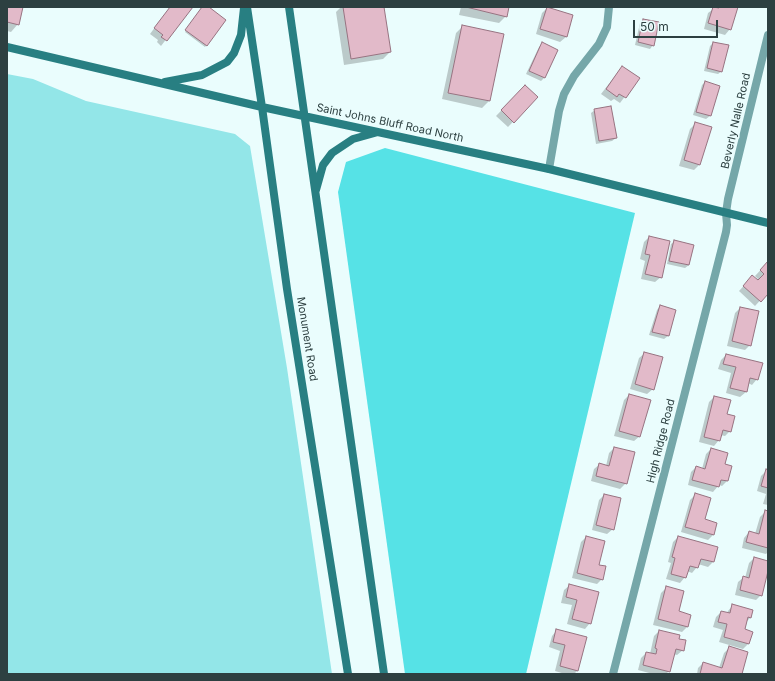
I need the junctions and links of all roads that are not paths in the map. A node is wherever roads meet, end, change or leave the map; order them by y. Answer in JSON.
{"nodes":[{"id":1,"x":246,"y":7,"type":"edge"},
{"id":2,"x":289,"y":7,"type":"edge"},
{"id":3,"x":609,"y":7,"type":"edge"},
{"id":4,"x":768,"y":35,"type":"edge"},
{"id":5,"x":7,"y":47,"type":"edge"},
{"id":6,"x":162,"y":83,"type":"junction"},
{"id":7,"x":262,"y":107,"type":"junction"},
{"id":8,"x":304,"y":115,"type":"junction"},
{"id":9,"x":379,"y":132,"type":"junction"},
{"id":10,"x":549,"y":169,"type":"junction"},
{"id":11,"x":315,"y":193,"type":"junction"},
{"id":12,"x":726,"y":212,"type":"junction"},
{"id":13,"x":768,"y":222,"type":"edge"},
{"id":14,"x":348,"y":674,"type":"edge"},
{"id":15,"x":384,"y":674,"type":"edge"},
{"id":16,"x":613,"y":674,"type":"edge"}],
"edges":[{"from":1,"to":6,"type":"main road"},
{"from":1,"to":7,"type":"main road","name":"Monument Road"},
{"from":2,"to":8,"type":"main road"},
{"from":3,"to":10,"type":"street"},
{"from":4,"to":12,"type":"street","name":"Beverly Nalle Road"},
{"from":5,"to":6,"type":"main road","name":"Saint Johns Bluff Road North"},
{"from":6,"to":7,"type":"main road","name":"Saint Johns Bluff Road North"},
{"from":7,"to":8,"type":"main road","name":"Saint Johns Bluff Road North"},
{"from":7,"to":14,"type":"main road","name":"Monument Road"},
{"from":8,"to":9,"type":"main road","name":"Saint Johns Bluff Road North"},
{"from":8,"to":11,"type":"main road"},
{"from":9,"to":10,"type":"main road","name":"Saint Johns Bluff Road North"},
{"from":9,"to":11,"type":"main road"},
{"from":10,"to":12,"type":"main road","name":"Saint Johns Bluff Road North"},
{"from":11,"to":15,"type":"main road"},
{"from":12,"to":13,"type":"main road","name":"Saint Johns Bluff Road North"},
{"from":12,"to":16,"type":"street","name":"High Ridge Road"}]}
